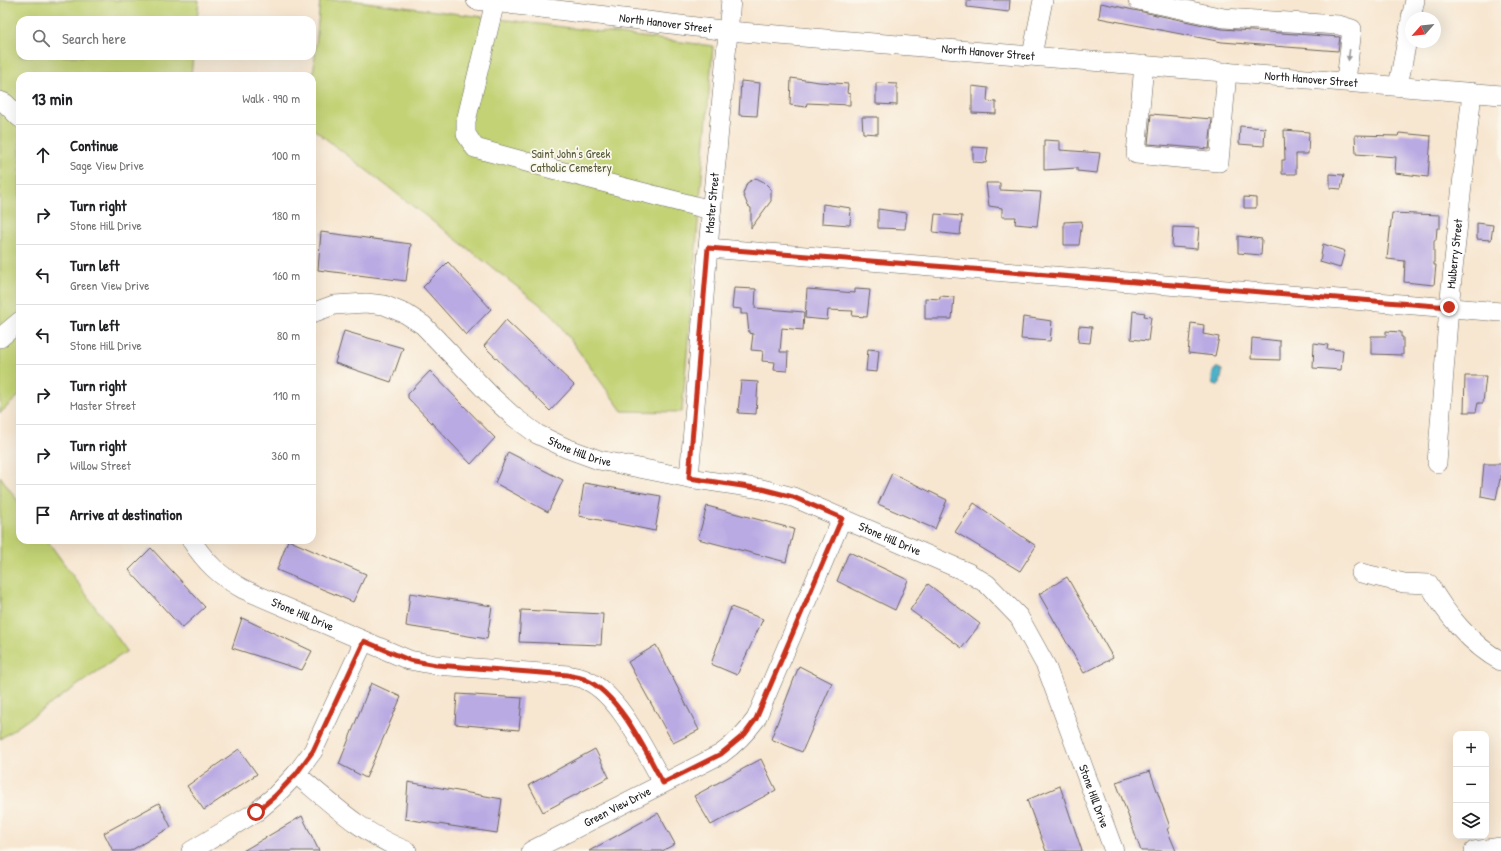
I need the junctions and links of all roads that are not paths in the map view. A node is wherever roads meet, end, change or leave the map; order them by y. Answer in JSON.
{"nodes":[{"id":1,"x":731,"y":0,"type":"edge"},
{"id":2,"x":1043,"y":0,"type":"edge"},
{"id":3,"x":1138,"y":0,"type":"edge"},
{"id":4,"x":1415,"y":0,"type":"edge"},
{"id":5,"x":486,"y":1,"type":"edge"},
{"id":6,"x":542,"y":4,"type":"edge"},
{"id":7,"x":1412,"y":12,"type":"edge"},
{"id":8,"x":729,"y":31,"type":"junction"},
{"id":9,"x":1405,"y":48,"type":"edge"},
{"id":10,"x":1032,"y":55,"type":"junction"},
{"id":11,"x":1144,"y":65,"type":"junction"},
{"id":12,"x":1227,"y":72,"type":"junction"},
{"id":13,"x":1346,"y":81,"type":"junction"},
{"id":14,"x":1398,"y":86,"type":"junction"},
{"id":15,"x":1472,"y":92,"type":"junction"},
{"id":16,"x":1501,"y":95,"type":"edge"},
{"id":17,"x":2,"y":105,"type":"edge"},
{"id":18,"x":16,"y":115,"type":"edge"},
{"id":19,"x":711,"y":210,"type":"junction"},
{"id":20,"x":708,"y":248,"type":"junction"},
{"id":21,"x":1449,"y":307,"type":"junction"},
{"id":22,"x":316,"y":312,"type":"edge"},
{"id":23,"x":1501,"y":312,"type":"edge"},
{"id":24,"x":16,"y":324,"type":"edge"},
{"id":25,"x":0,"y":338,"type":"edge"},
{"id":26,"x":1437,"y":463,"type":"dead end"},
{"id":27,"x":689,"y":478,"type":"junction"},
{"id":28,"x":842,"y":518,"type":"junction"},
{"id":29,"x":194,"y":544,"type":"edge"},
{"id":30,"x":1361,"y":573,"type":"dead end"},
{"id":31,"x":364,"y":641,"type":"junction"},
{"id":32,"x":1501,"y":661,"type":"edge"},
{"id":33,"x":296,"y":774,"type":"junction"},
{"id":34,"x":663,"y":783,"type":"junction"},
{"id":35,"x":1501,"y":847,"type":"edge"},
{"id":36,"x":190,"y":851,"type":"edge"},
{"id":37,"x":407,"y":851,"type":"edge"},
{"id":38,"x":531,"y":851,"type":"edge"},
{"id":39,"x":1114,"y":851,"type":"edge"},
{"id":40,"x":1474,"y":851,"type":"edge"}],
"edges":[{"from":1,"to":8,"type":"street","name":"Master Street"},
{"from":2,"to":10,"type":"street"},
{"from":3,"to":13,"type":"street","one_way":true},
{"from":4,"to":7,"type":"street"},
{"from":5,"to":6,"type":"street","name":"North Hanover Street"},
{"from":5,"to":19,"type":"street"},
{"from":6,"to":8,"type":"street","name":"North Hanover Street"},
{"from":8,"to":10,"type":"street","name":"North Hanover Street"},
{"from":8,"to":19,"type":"street","name":"Master Street"},
{"from":9,"to":14,"type":"street"},
{"from":10,"to":11,"type":"street","name":"North Hanover Street"},
{"from":11,"to":12,"type":"street","name":"North Hanover Street"},
{"from":11,"to":12,"type":"street"},
{"from":12,"to":13,"type":"street","name":"North Hanover Street"},
{"from":13,"to":14,"type":"street","name":"North Hanover Street"},
{"from":14,"to":15,"type":"street","name":"North Hanover Street"},
{"from":15,"to":16,"type":"street","name":"North Hanover Street"},
{"from":15,"to":21,"type":"street","name":"Mulberry Street"},
{"from":17,"to":18,"type":"street"},
{"from":19,"to":20,"type":"street","name":"Master Street"},
{"from":20,"to":21,"type":"street"},
{"from":20,"to":27,"type":"street","name":"Master Street"},
{"from":21,"to":23,"type":"street"},
{"from":21,"to":26,"type":"street","name":"Mulberry Street"},
{"from":22,"to":27,"type":"street","name":"Stone Hill Drive"},
{"from":24,"to":25,"type":"street"},
{"from":27,"to":28,"type":"street","name":"Stone Hill Drive"},
{"from":28,"to":34,"type":"street","name":"Green View Drive"},
{"from":28,"to":39,"type":"street","name":"Stone Hill Drive"},
{"from":29,"to":31,"type":"street","name":"Stone Hill Drive"},
{"from":30,"to":32,"type":"street"},
{"from":31,"to":33,"type":"street"},
{"from":31,"to":34,"type":"street","name":"Stone Hill Drive"},
{"from":33,"to":36,"type":"street"},
{"from":33,"to":37,"type":"street"},
{"from":34,"to":38,"type":"street","name":"Green View Drive"},
{"from":35,"to":40,"type":"street"}]}
